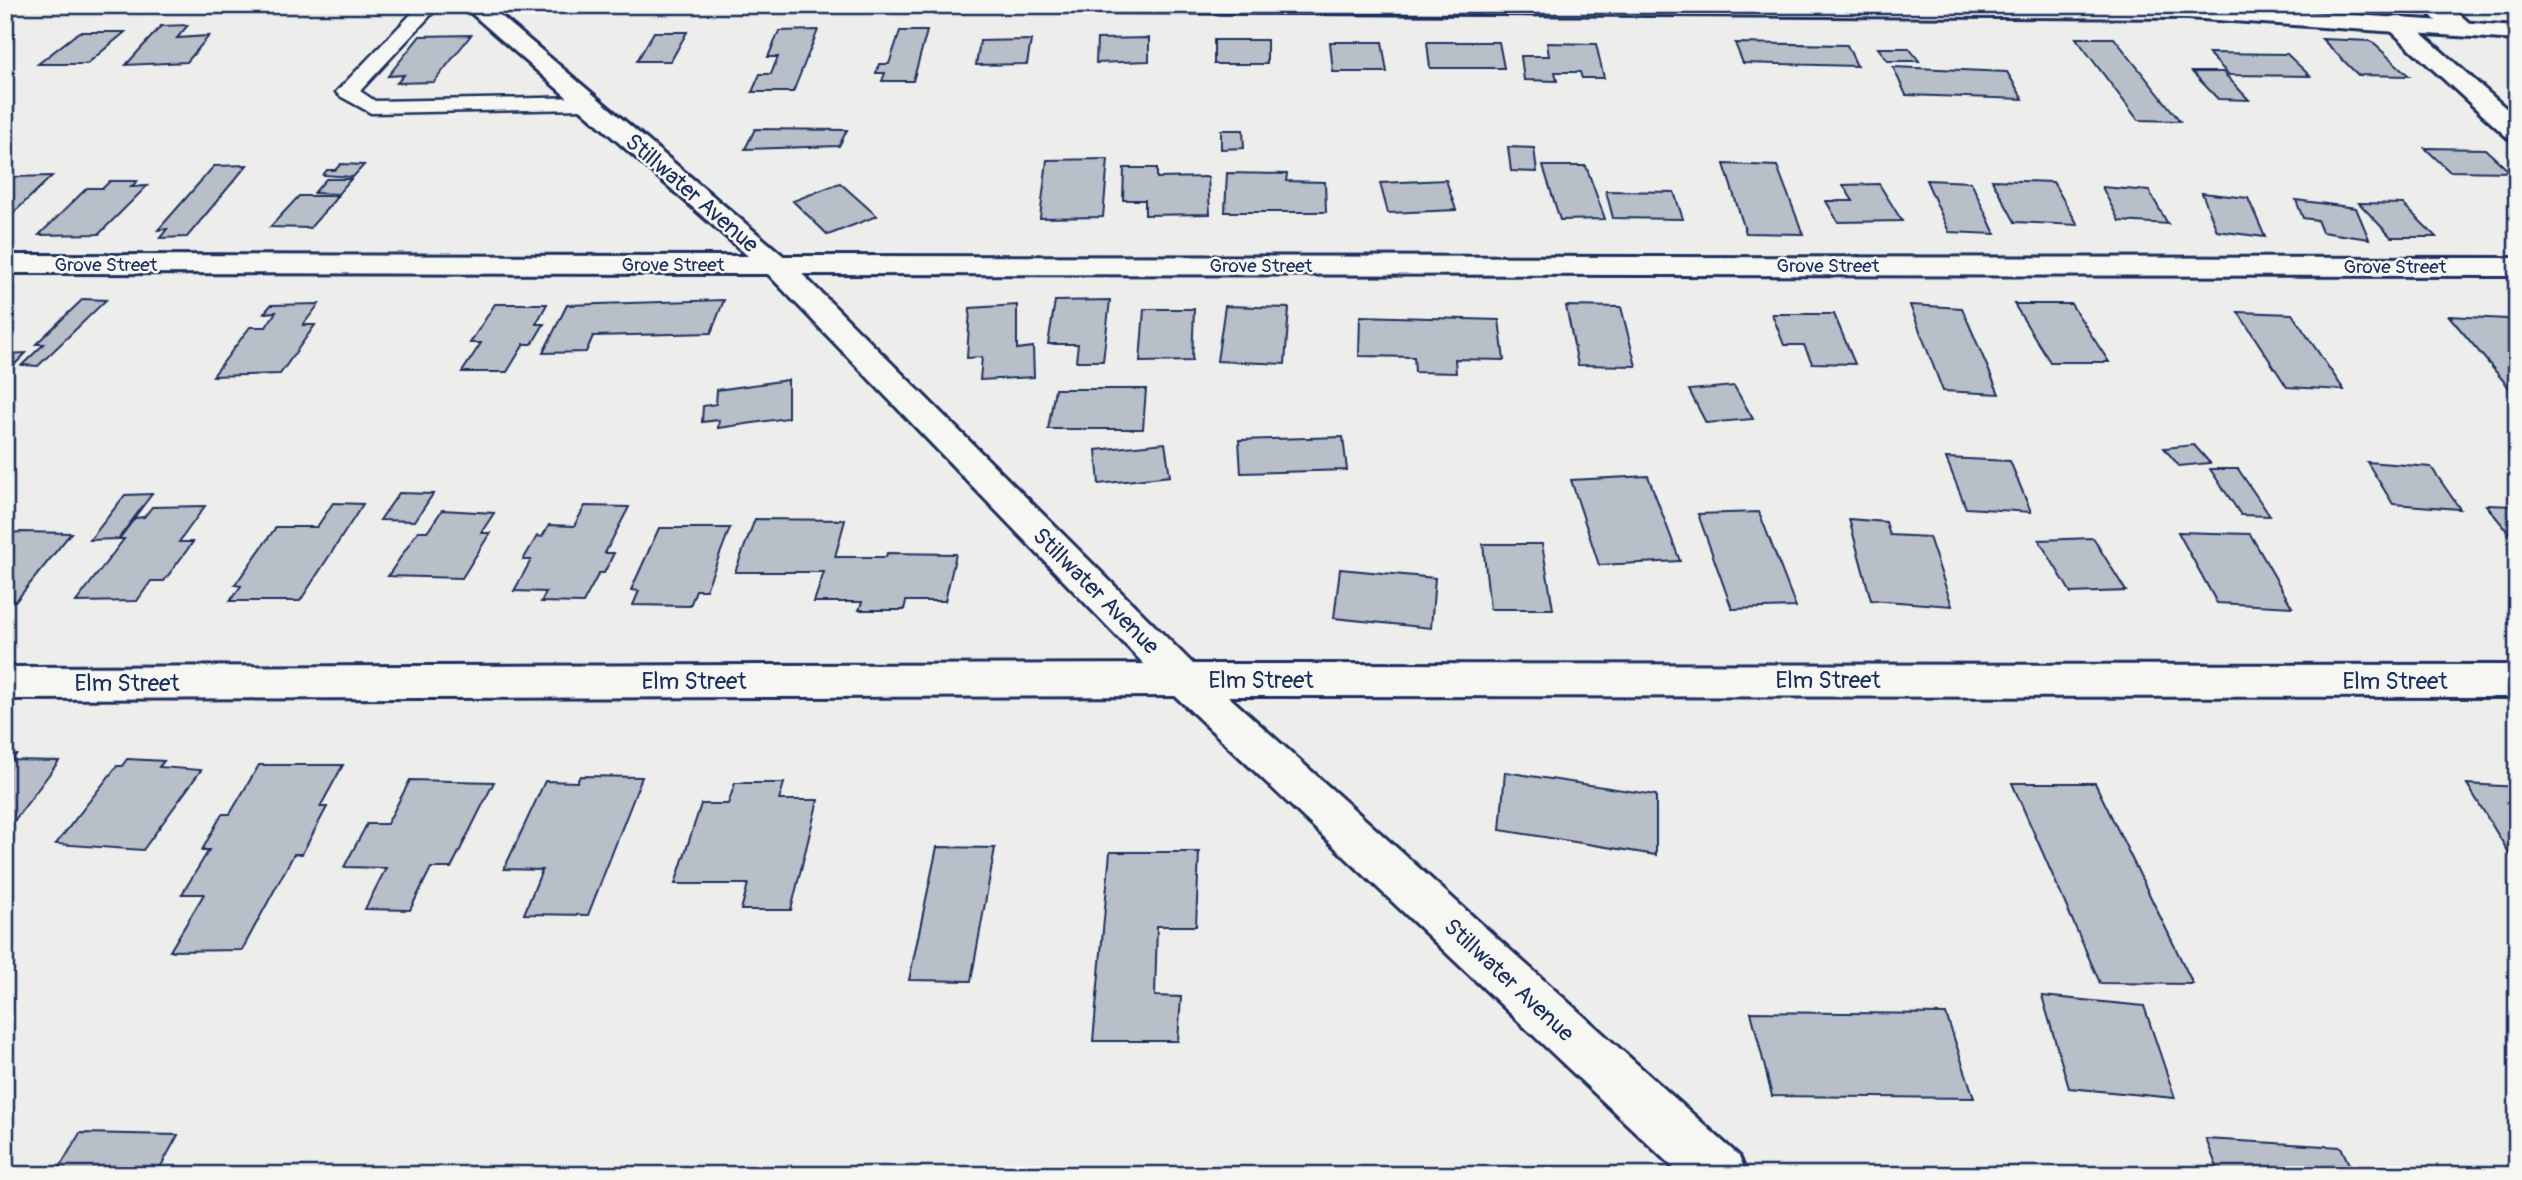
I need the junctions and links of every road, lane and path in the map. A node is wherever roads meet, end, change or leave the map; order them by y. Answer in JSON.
{"nodes":[{"id":1,"x":431,"y":5,"type":"edge"},
{"id":2,"x":474,"y":5,"type":"edge"},
{"id":3,"x":1115,"y":5,"type":"edge"},
{"id":4,"x":2434,"y":5,"type":"edge"},
{"id":5,"x":2396,"y":23,"type":"junction"},
{"id":6,"x":2464,"y":29,"type":"junction"},
{"id":7,"x":2517,"y":33,"type":"edge"},
{"id":8,"x":588,"y":103,"type":"junction"},
{"id":9,"x":2517,"y":132,"type":"edge"},
{"id":10,"x":5,"y":264,"type":"edge"},
{"id":11,"x":776,"y":265,"type":"junction"},
{"id":12,"x":2517,"y":267,"type":"edge"},
{"id":13,"x":1184,"y":680,"type":"junction"},
{"id":14,"x":2517,"y":681,"type":"edge"},
{"id":15,"x":5,"y":683,"type":"edge"},
{"id":16,"x":1720,"y":1175,"type":"edge"}],
"edges":[{"from":1,"to":8,"type":"lane"},
{"from":2,"to":8,"type":"street","name":"Stillwater Avenue"},
{"from":3,"to":5,"type":"street"},
{"from":4,"to":6,"type":"street"},
{"from":5,"to":6,"type":"street"},
{"from":5,"to":9,"type":"street"},
{"from":6,"to":7,"type":"street"},
{"from":8,"to":11,"type":"street","name":"Stillwater Avenue"},
{"from":10,"to":11,"type":"street","name":"Grove Street"},
{"from":11,"to":12,"type":"street","name":"Grove Street"},
{"from":11,"to":13,"type":"street","name":"Stillwater Avenue"},
{"from":13,"to":14,"type":"street","name":"Elm Street"},
{"from":13,"to":15,"type":"street","name":"Elm Street"},
{"from":13,"to":16,"type":"street","name":"Stillwater Avenue"}]}
